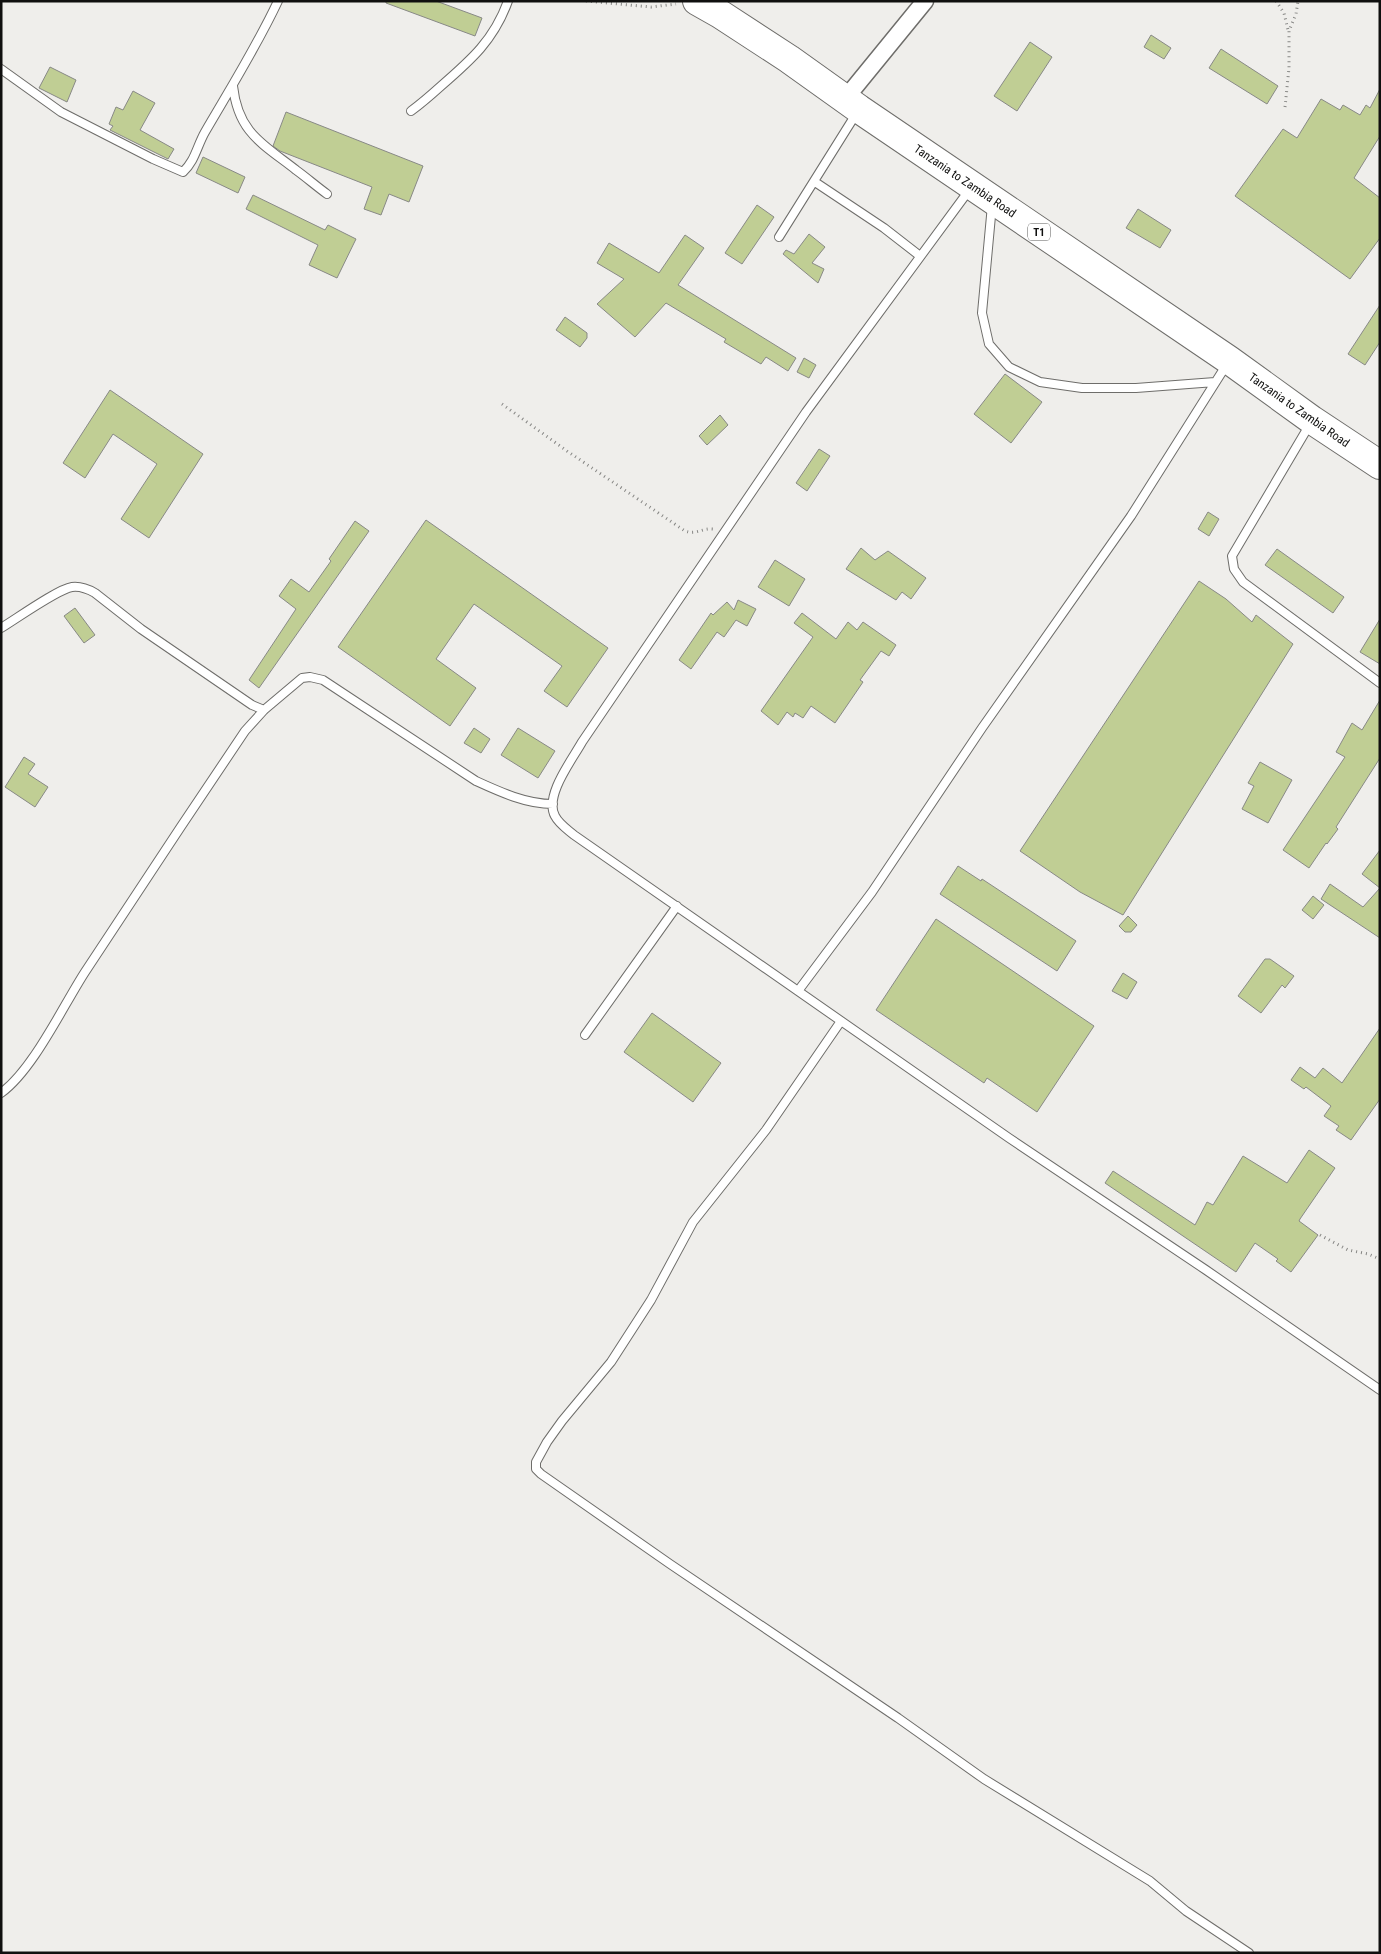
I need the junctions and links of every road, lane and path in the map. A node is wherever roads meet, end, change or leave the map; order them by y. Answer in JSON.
{"nodes":[{"id":1,"x":278,"y":1,"type":"edge"},
{"id":2,"x":508,"y":1,"type":"edge"},
{"id":3,"x":586,"y":1,"type":"edge"},
{"id":4,"x":684,"y":1,"type":"edge"},
{"id":5,"x":925,"y":1,"type":"edge"},
{"id":6,"x":1276,"y":1,"type":"edge"},
{"id":7,"x":1298,"y":1,"type":"edge"},
{"id":8,"x":628,"y":3,"type":"edge"},
{"id":9,"x":714,"y":5,"type":"edge"},
{"id":10,"x":1288,"y":31,"type":"junction"},
{"id":11,"x":1,"y":70,"type":"edge"},
{"id":12,"x":233,"y":86,"type":"junction"},
{"id":13,"x":852,"y":104,"type":"junction"},
{"id":14,"x":1285,"y":107,"type":"dead end"},
{"id":15,"x":412,"y":111,"type":"dead end"},
{"id":16,"x":815,"y":182,"type":"junction"},
{"id":17,"x":983,"y":192,"type":"junction"},
{"id":18,"x":327,"y":194,"type":"dead end"},
{"id":19,"x":779,"y":237,"type":"dead end"},
{"id":20,"x":920,"y":256,"type":"junction"},
{"id":21,"x":1222,"y":371,"type":"junction"},
{"id":22,"x":502,"y":404,"type":"dead end"},
{"id":23,"x":1312,"y":420,"type":"junction"},
{"id":24,"x":1380,"y":465,"type":"edge"},
{"id":25,"x":725,"y":532,"type":"junction"},
{"id":26,"x":1,"y":628,"type":"edge"},
{"id":27,"x":1380,"y":684,"type":"edge"},
{"id":28,"x":264,"y":710,"type":"junction"},
{"id":29,"x":553,"y":804,"type":"junction"},
{"id":30,"x":677,"y":906,"type":"junction"},
{"id":31,"x":798,"y":991,"type":"junction"},
{"id":32,"x":841,"y":1021,"type":"junction"},
{"id":33,"x":585,"y":1035,"type":"dead end"},
{"id":34,"x":1,"y":1093,"type":"edge"},
{"id":35,"x":1320,"y":1235,"type":"dead end"},
{"id":36,"x":1380,"y":1258,"type":"edge"},
{"id":37,"x":1380,"y":1390,"type":"edge"},
{"id":38,"x":1249,"y":1953,"type":"edge"}],
"edges":[{"from":1,"to":12,"type":"lane"},
{"from":2,"to":15,"type":"lane"},
{"from":3,"to":8,"type":"path"},
{"from":4,"to":8,"type":"path"},
{"from":5,"to":13,"type":"street"},
{"from":6,"to":10,"type":"path"},
{"from":7,"to":10,"type":"path"},
{"from":9,"to":13,"type":"highway","name":"Tanzania to Zambia Road","number":"T1"},
{"from":10,"to":14,"type":"path"},
{"from":11,"to":12,"type":"lane"},
{"from":12,"to":18,"type":"lane"},
{"from":13,"to":16,"type":"lane"},
{"from":13,"to":17,"type":"highway","name":"Tanzania to Zambia Road","number":"T1"},
{"from":16,"to":19,"type":"lane"},
{"from":16,"to":20,"type":"lane"},
{"from":17,"to":20,"type":"lane"},
{"from":17,"to":21,"type":"highway","name":"Tanzania to Zambia Road","number":"T1"},
{"from":17,"to":21,"type":"lane"},
{"from":20,"to":25,"type":"lane"},
{"from":21,"to":23,"type":"highway","name":"Tanzania to Zambia Road","number":"T1"},
{"from":21,"to":31,"type":"lane"},
{"from":22,"to":25,"type":"path"},
{"from":23,"to":24,"type":"highway","name":"Tanzania to Zambia Road","number":"T1"},
{"from":23,"to":27,"type":"lane"},
{"from":25,"to":29,"type":"lane"},
{"from":26,"to":28,"type":"lane"},
{"from":28,"to":29,"type":"lane"},
{"from":28,"to":34,"type":"lane"},
{"from":29,"to":30,"type":"lane"},
{"from":30,"to":31,"type":"lane"},
{"from":30,"to":33,"type":"lane"},
{"from":31,"to":32,"type":"lane"},
{"from":32,"to":37,"type":"lane"},
{"from":32,"to":38,"type":"lane"},
{"from":35,"to":36,"type":"path"}]}
